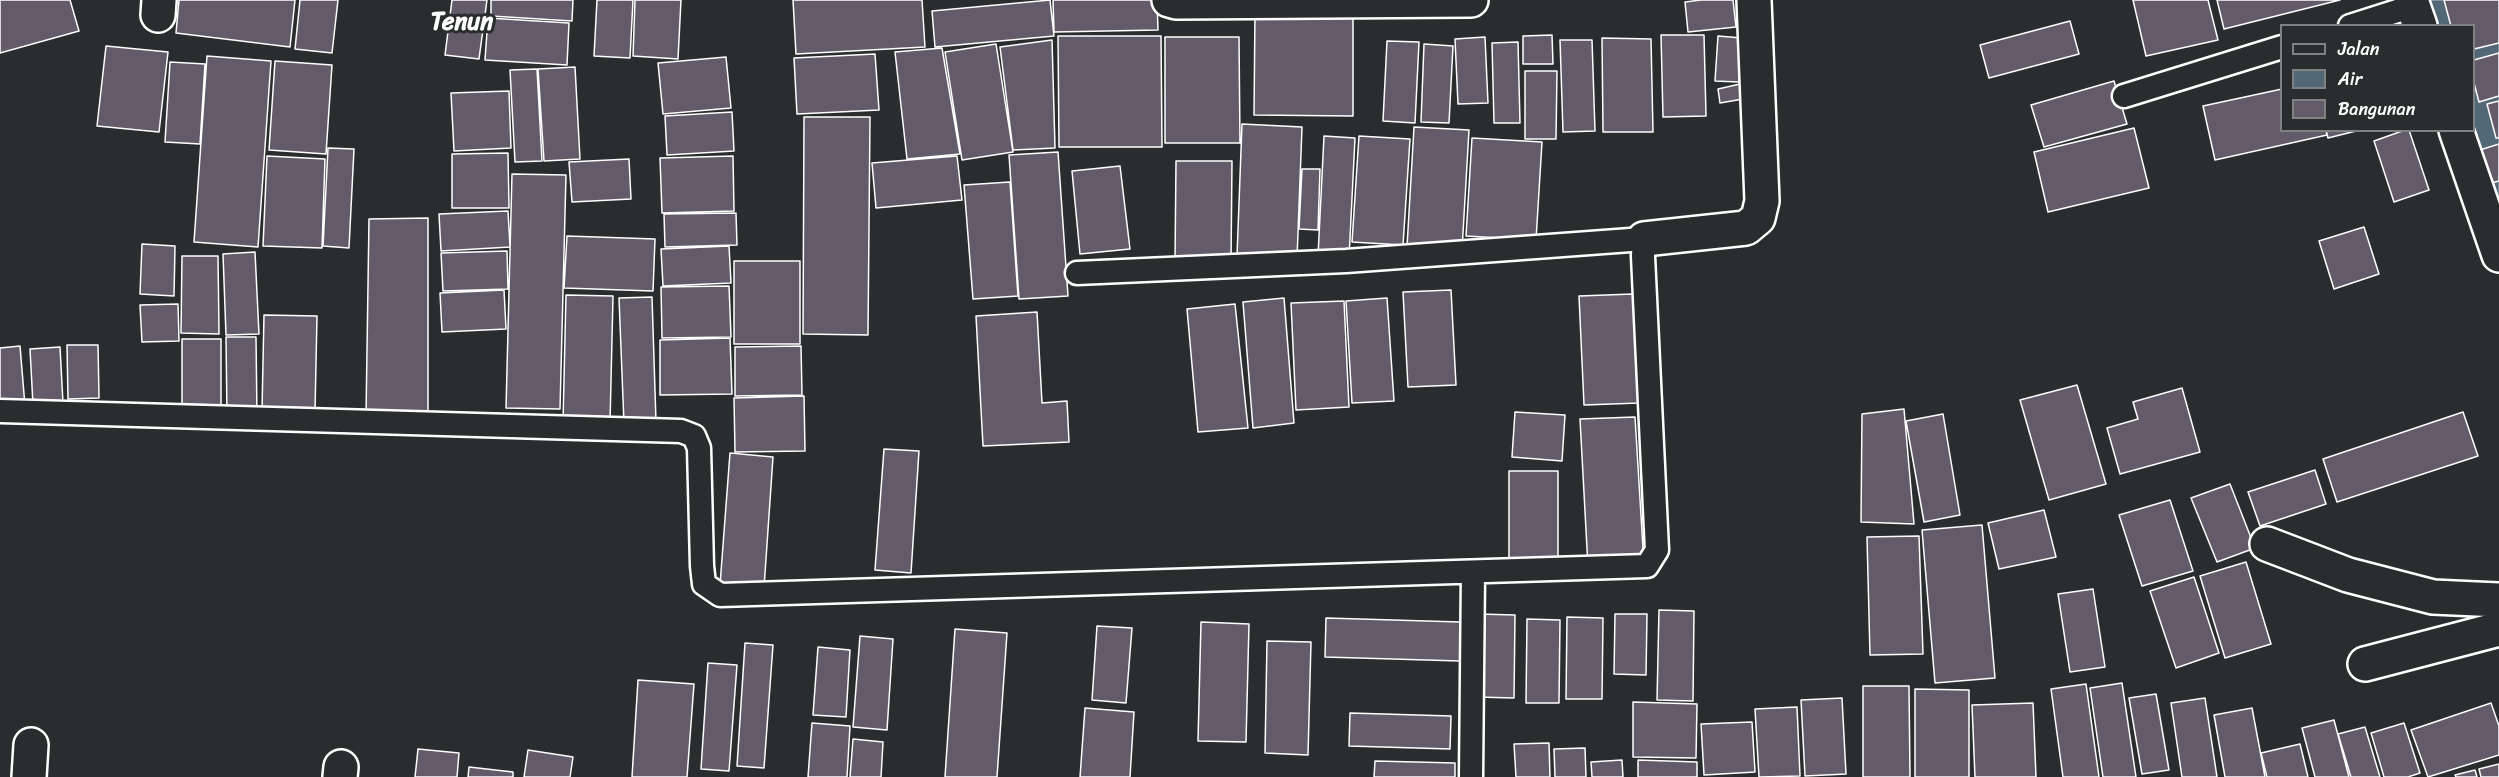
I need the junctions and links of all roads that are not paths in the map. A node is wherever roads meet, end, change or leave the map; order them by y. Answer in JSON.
{"nodes":[{"id":1,"x":1169,"y":0,"type":"edge"},
{"id":2,"x":1471,"y":0,"type":"edge"},
{"id":3,"x":1755,"y":0,"type":"edge"},
{"id":4,"x":1382,"y":1,"type":"edge"},
{"id":5,"x":2415,"y":10,"type":"edge"},
{"id":6,"x":2358,"y":24,"type":"edge"},
{"id":7,"x":2280,"y":48,"type":"edge"},
{"id":8,"x":2124,"y":96,"type":"dead end"},
{"id":9,"x":2457,"y":132,"type":"edge"},
{"id":10,"x":1644,"y":239,"type":"junction"},
{"id":11,"x":2499,"y":255,"type":"edge"},
{"id":12,"x":1077,"y":273,"type":"dead end"},
{"id":13,"x":0,"y":411,"type":"edge"},
{"id":14,"x":2266,"y":544,"type":"dead end"},
{"id":15,"x":1473,"y":573,"type":"junction"},
{"id":16,"x":2499,"y":600,"type":"edge"},
{"id":17,"x":2499,"y":629,"type":"edge"},
{"id":18,"x":2365,"y":664,"type":"dead end"},
{"id":19,"x":31,"y":745,"type":"dead end"},
{"id":20,"x":28,"y":777,"type":"edge"},
{"id":21,"x":1471,"y":777,"type":"edge"}],
"edges":[{"from":1,"to":4,"type":"street"},
{"from":2,"to":4,"type":"street"},
{"from":3,"to":10,"type":"street"},
{"from":5,"to":6,"type":"lane"},
{"from":7,"to":8,"type":"lane"},
{"from":9,"to":11,"type":"street"},
{"from":10,"to":12,"type":"lane"},
{"from":10,"to":15,"type":"lane"},
{"from":13,"to":15,"type":"lane"},
{"from":14,"to":16,"type":"street"},
{"from":15,"to":21,"type":"lane"},
{"from":17,"to":18,"type":"street"},
{"from":19,"to":20,"type":"street"}]}
